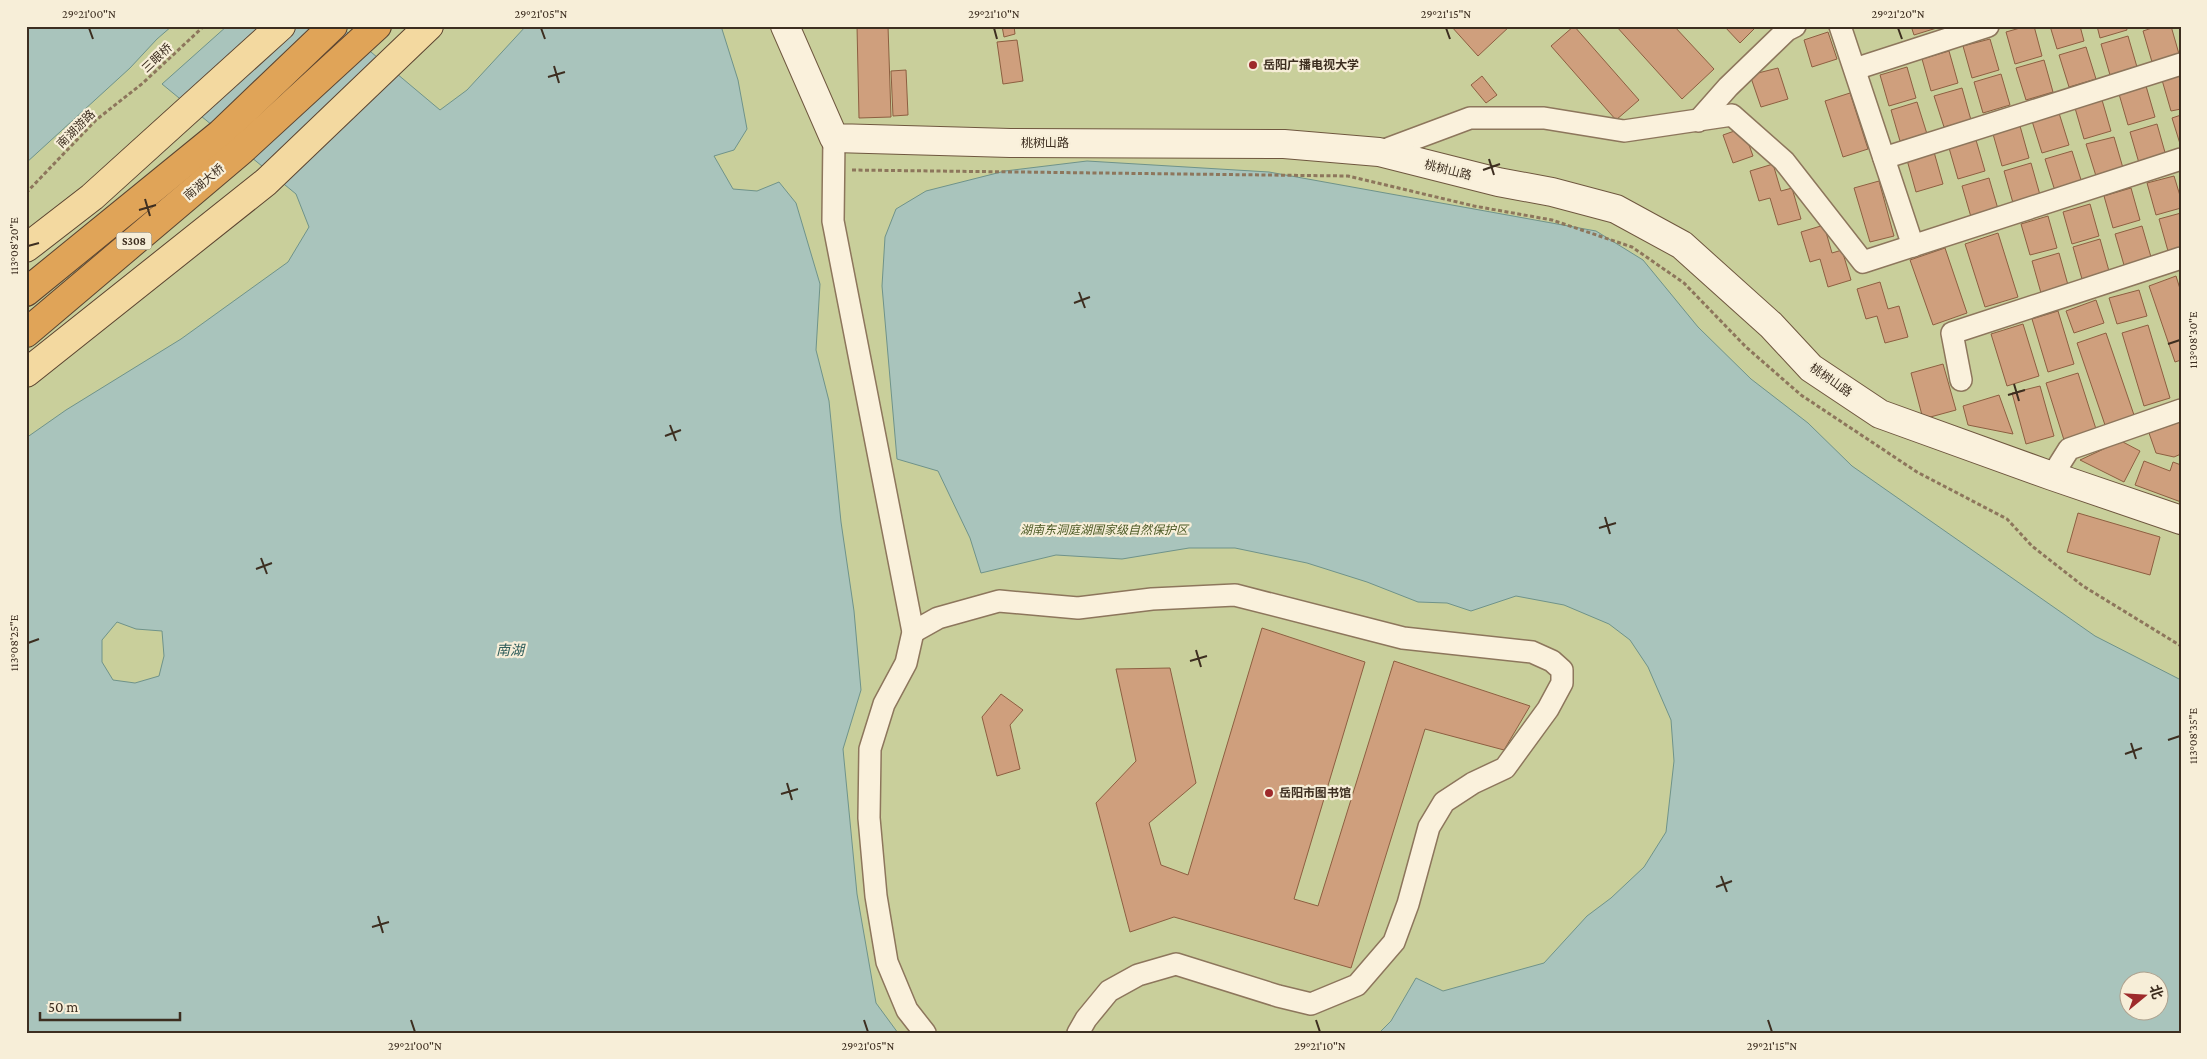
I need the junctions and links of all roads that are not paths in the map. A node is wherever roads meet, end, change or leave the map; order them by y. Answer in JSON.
{"nodes":[{"id":1,"x":281,"y":26,"type":"edge"},
{"id":2,"x":333,"y":26,"type":"edge"},
{"id":3,"x":377,"y":26,"type":"edge"},
{"id":4,"x":429,"y":26,"type":"edge"},
{"id":5,"x":785,"y":26,"type":"edge"},
{"id":6,"x":1795,"y":26,"type":"edge"},
{"id":7,"x":1840,"y":26,"type":"edge"},
{"id":8,"x":1988,"y":26,"type":"edge"},
{"id":9,"x":2181,"y":64,"type":"edge"},
{"id":10,"x":1855,"y":69,"type":"junction"},
{"id":11,"x":1698,"y":121,"type":"junction"},
{"id":12,"x":834,"y":138,"type":"junction"},
{"id":13,"x":1379,"y":152,"type":"junction"},
{"id":14,"x":1884,"y":158,"type":"junction"},
{"id":15,"x":2181,"y":160,"type":"edge"},
{"id":16,"x":1913,"y":246,"type":"junction"},
{"id":17,"x":26,"y":248,"type":"edge"},
{"id":18,"x":2181,"y":258,"type":"edge"},
{"id":19,"x":26,"y":292,"type":"edge"},
{"id":20,"x":26,"y":333,"type":"edge"},
{"id":21,"x":26,"y":373,"type":"edge"},
{"id":22,"x":1961,"y":380,"type":"dead end"},
{"id":23,"x":2181,"y":410,"type":"edge"},
{"id":24,"x":2052,"y":476,"type":"junction"},
{"id":25,"x":2181,"y":520,"type":"edge"},
{"id":26,"x":912,"y":632,"type":"junction"},
{"id":27,"x":925,"y":1033,"type":"edge"},
{"id":28,"x":1078,"y":1033,"type":"edge"}],
"edges":[{"from":1,"to":17,"type":"main road"},
{"from":2,"to":19,"type":"highway","number":"S308"},
{"from":3,"to":20,"type":"highway","name":"南湖大桥","number":"S308"},
{"from":4,"to":21,"type":"main road"},
{"from":5,"to":12,"type":"street"},
{"from":6,"to":11,"type":"street"},
{"from":7,"to":10,"type":"street"},
{"from":8,"to":10,"type":"street"},
{"from":9,"to":14,"type":"street"},
{"from":10,"to":14,"type":"street"},
{"from":11,"to":13,"type":"street"},
{"from":11,"to":16,"type":"street"},
{"from":12,"to":13,"type":"street","name":"桃树山路"},
{"from":12,"to":26,"type":"street"},
{"from":13,"to":24,"type":"street","name":"桃树山路"},
{"from":14,"to":16,"type":"street"},
{"from":15,"to":16,"type":"street"},
{"from":18,"to":22,"type":"street"},
{"from":23,"to":24,"type":"street"},
{"from":24,"to":25,"type":"street","name":"桃树山路"},
{"from":26,"to":27,"type":"street"},
{"from":26,"to":28,"type":"street"}]}
